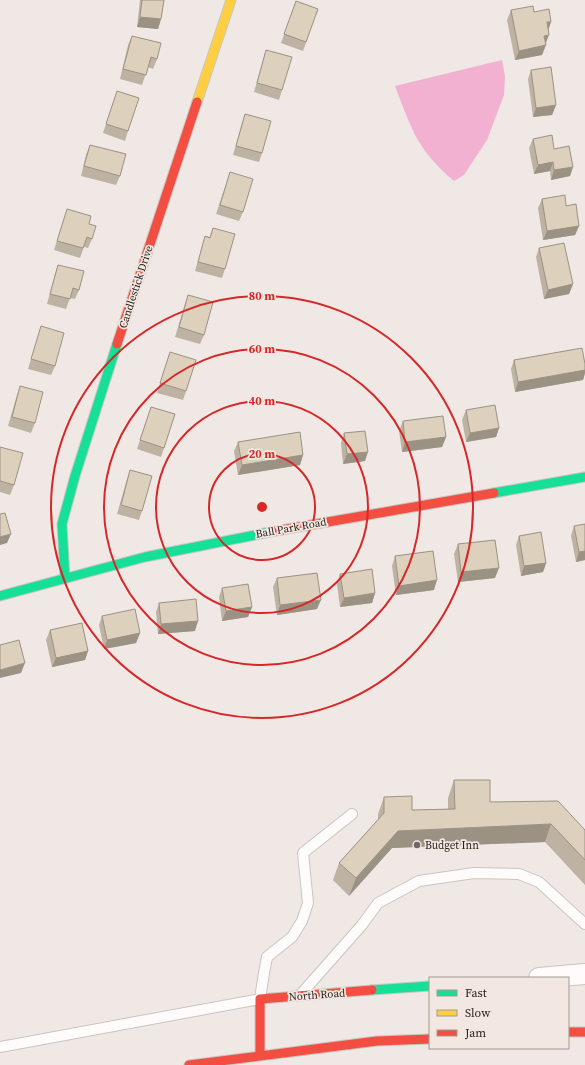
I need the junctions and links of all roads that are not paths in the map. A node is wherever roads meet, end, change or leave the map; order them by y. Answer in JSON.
{"nodes":[{"id":1,"x":231,"y":0,"type":"edge"},
{"id":2,"x":585,"y":477,"type":"edge"},
{"id":3,"x":64,"y":578,"type":"junction"},
{"id":4,"x":0,"y":596,"type":"edge"},
{"id":5,"x":352,"y":814,"type":"dead end"},
{"id":6,"x":585,"y":924,"type":"edge"},
{"id":7,"x":585,"y":974,"type":"edge"},
{"id":8,"x":550,"y":977,"type":"edge"},
{"id":9,"x":429,"y":986,"type":"edge"},
{"id":10,"x":298,"y":996,"type":"junction"},
{"id":11,"x":260,"y":999,"type":"junction"},
{"id":12,"x":569,"y":1032,"type":"edge"},
{"id":13,"x":585,"y":1032,"type":"edge"},
{"id":14,"x":429,"y":1039,"type":"edge"},
{"id":15,"x":0,"y":1047,"type":"edge"},
{"id":16,"x":260,"y":1056,"type":"junction"},
{"id":17,"x":189,"y":1065,"type":"edge"}],
"edges":[{"from":1,"to":3,"type":"main road","name":"Candlestick Drive"},
{"from":2,"to":3,"type":"main road","name":"Ball Park Road"},
{"from":3,"to":4,"type":"main road","name":"Ball Park Road"},
{"from":5,"to":11,"type":"lane"},
{"from":6,"to":10,"type":"lane"},
{"from":7,"to":8,"type":"street"},
{"from":9,"to":10,"type":"main road","name":"North Road"},
{"from":10,"to":11,"type":"main road","name":"North Road"},
{"from":11,"to":15,"type":"lane"},
{"from":11,"to":16,"type":"main road"},
{"from":12,"to":13,"type":"main road"},
{"from":14,"to":16,"type":"main road"},
{"from":16,"to":17,"type":"main road"}]}
